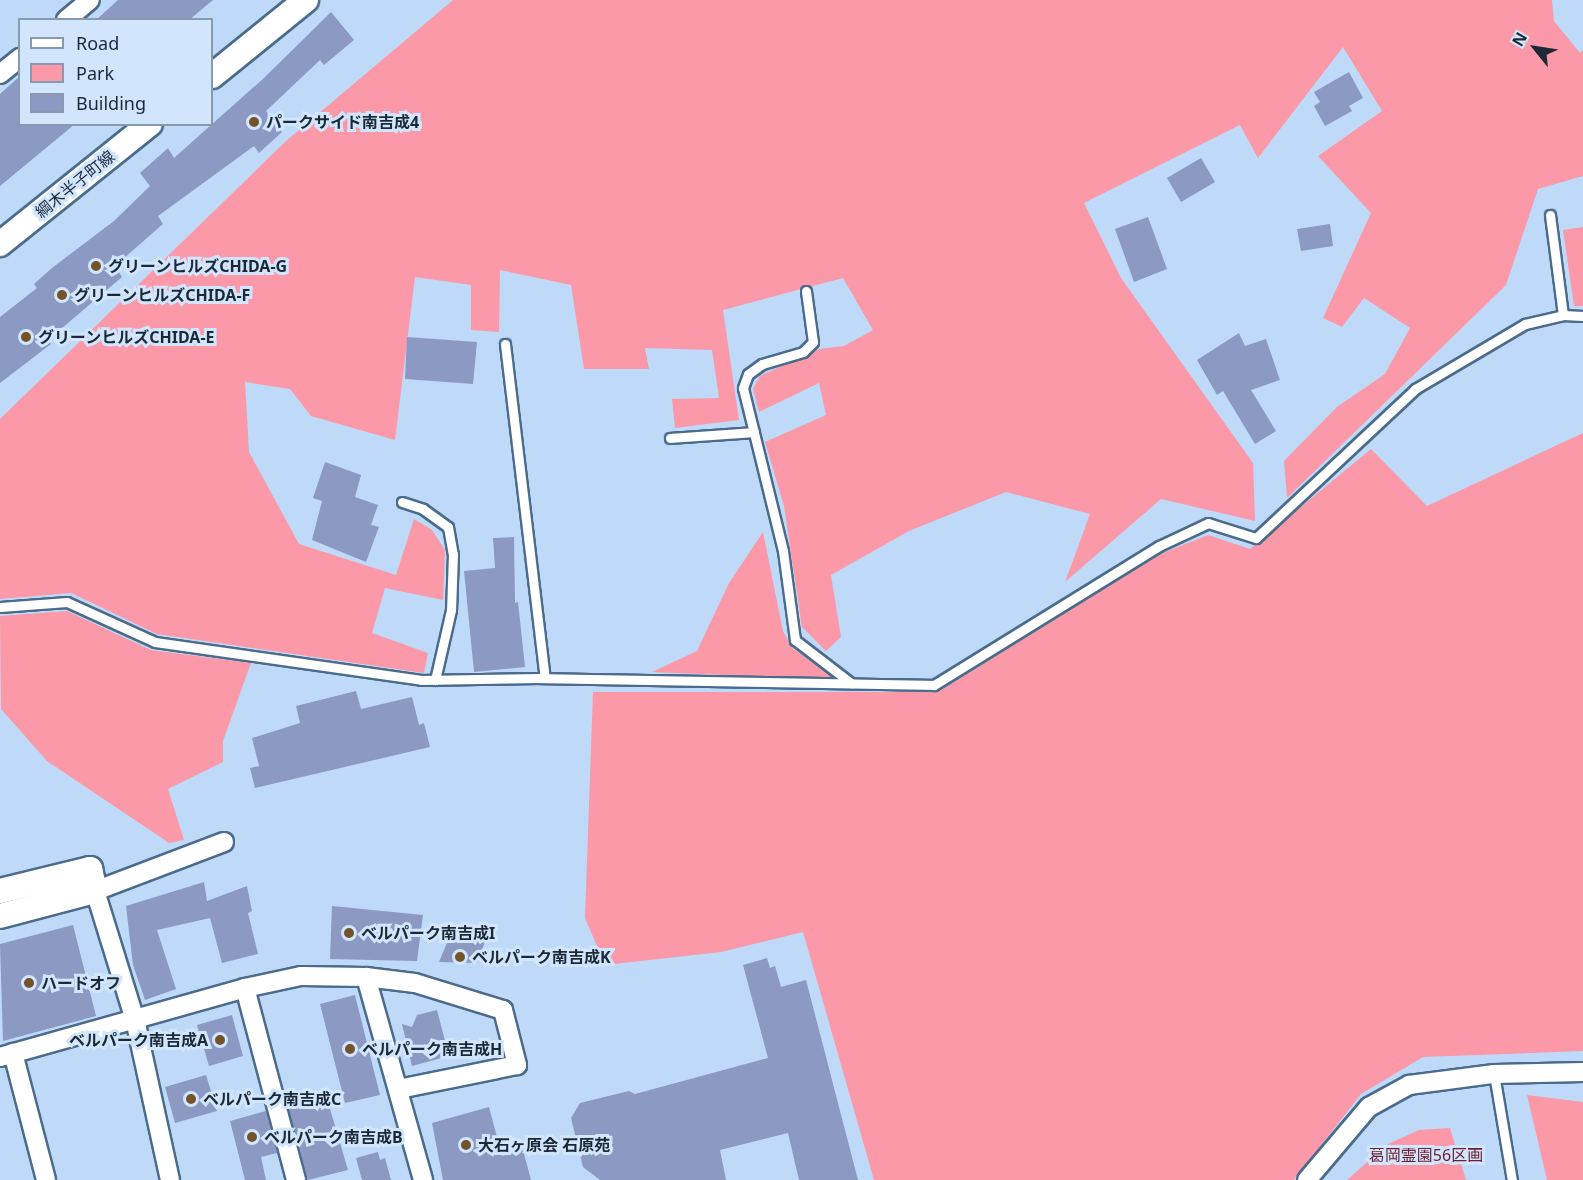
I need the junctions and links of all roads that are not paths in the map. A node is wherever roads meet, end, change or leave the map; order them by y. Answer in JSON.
{"nodes":[{"id":1,"x":306,"y":0,"type":"edge"},
{"id":2,"x":82,"y":2,"type":"edge"},
{"id":3,"x":68,"y":18,"type":"edge"},
{"id":4,"x":18,"y":60,"type":"edge"},
{"id":5,"x":0,"y":74,"type":"edge"},
{"id":6,"x":213,"y":74,"type":"edge"},
{"id":7,"x":148,"y":126,"type":"edge"},
{"id":8,"x":1550,"y":215,"type":"dead end"},
{"id":9,"x":0,"y":244,"type":"edge"},
{"id":10,"x":806,"y":291,"type":"dead end"},
{"id":11,"x":1563,"y":315,"type":"junction"},
{"id":12,"x":1583,"y":316,"type":"edge"},
{"id":13,"x":505,"y":344,"type":"dead end"},
{"id":14,"x":754,"y":432,"type":"junction"},
{"id":15,"x":670,"y":438,"type":"dead end"},
{"id":16,"x":402,"y":502,"type":"dead end"},
{"id":17,"x":0,"y":607,"type":"edge"},
{"id":18,"x":544,"y":678,"type":"junction"},
{"id":19,"x":435,"y":680,"type":"junction"},
{"id":20,"x":851,"y":684,"type":"junction"},
{"id":21,"x":224,"y":842,"type":"dead end"},
{"id":22,"x":0,"y":891,"type":"edge"},
{"id":23,"x":95,"y":891,"type":"junction"},
{"id":24,"x":0,"y":916,"type":"edge"},
{"id":25,"x":366,"y":977,"type":"junction"},
{"id":26,"x":245,"y":988,"type":"junction"},
{"id":27,"x":135,"y":1020,"type":"junction"},
{"id":28,"x":6,"y":1055,"type":"edge"},
{"id":29,"x":1583,"y":1072,"type":"edge"},
{"id":30,"x":1494,"y":1074,"type":"junction"},
{"id":31,"x":399,"y":1089,"type":"junction"},
{"id":32,"x":45,"y":1180,"type":"edge"},
{"id":33,"x":170,"y":1180,"type":"edge"},
{"id":34,"x":296,"y":1180,"type":"edge"},
{"id":35,"x":423,"y":1180,"type":"edge"},
{"id":36,"x":1307,"y":1180,"type":"edge"},
{"id":37,"x":1512,"y":1180,"type":"edge"}],
"edges":[{"from":1,"to":6,"type":"street"},
{"from":2,"to":3,"type":"street"},
{"from":4,"to":5,"type":"street"},
{"from":7,"to":9,"type":"street","name":"綱木半子町線"},
{"from":8,"to":11,"type":"lane"},
{"from":10,"to":14,"type":"lane"},
{"from":11,"to":12,"type":"lane"},
{"from":11,"to":20,"type":"lane"},
{"from":13,"to":18,"type":"lane"},
{"from":14,"to":15,"type":"lane"},
{"from":14,"to":20,"type":"lane"},
{"from":16,"to":19,"type":"lane"},
{"from":17,"to":19,"type":"lane"},
{"from":18,"to":19,"type":"lane"},
{"from":18,"to":20,"type":"lane"},
{"from":21,"to":23,"type":"street"},
{"from":22,"to":23,"type":"street"},
{"from":23,"to":24,"type":"street"},
{"from":23,"to":27,"type":"street"},
{"from":25,"to":26,"type":"street"},
{"from":25,"to":31,"type":"street"},
{"from":25,"to":31,"type":"street"},
{"from":26,"to":27,"type":"street"},
{"from":26,"to":34,"type":"street"},
{"from":27,"to":28,"type":"street"},
{"from":27,"to":33,"type":"street"},
{"from":28,"to":32,"type":"street"},
{"from":29,"to":30,"type":"street"},
{"from":30,"to":36,"type":"street"},
{"from":30,"to":37,"type":"lane"},
{"from":31,"to":35,"type":"street"}]}
